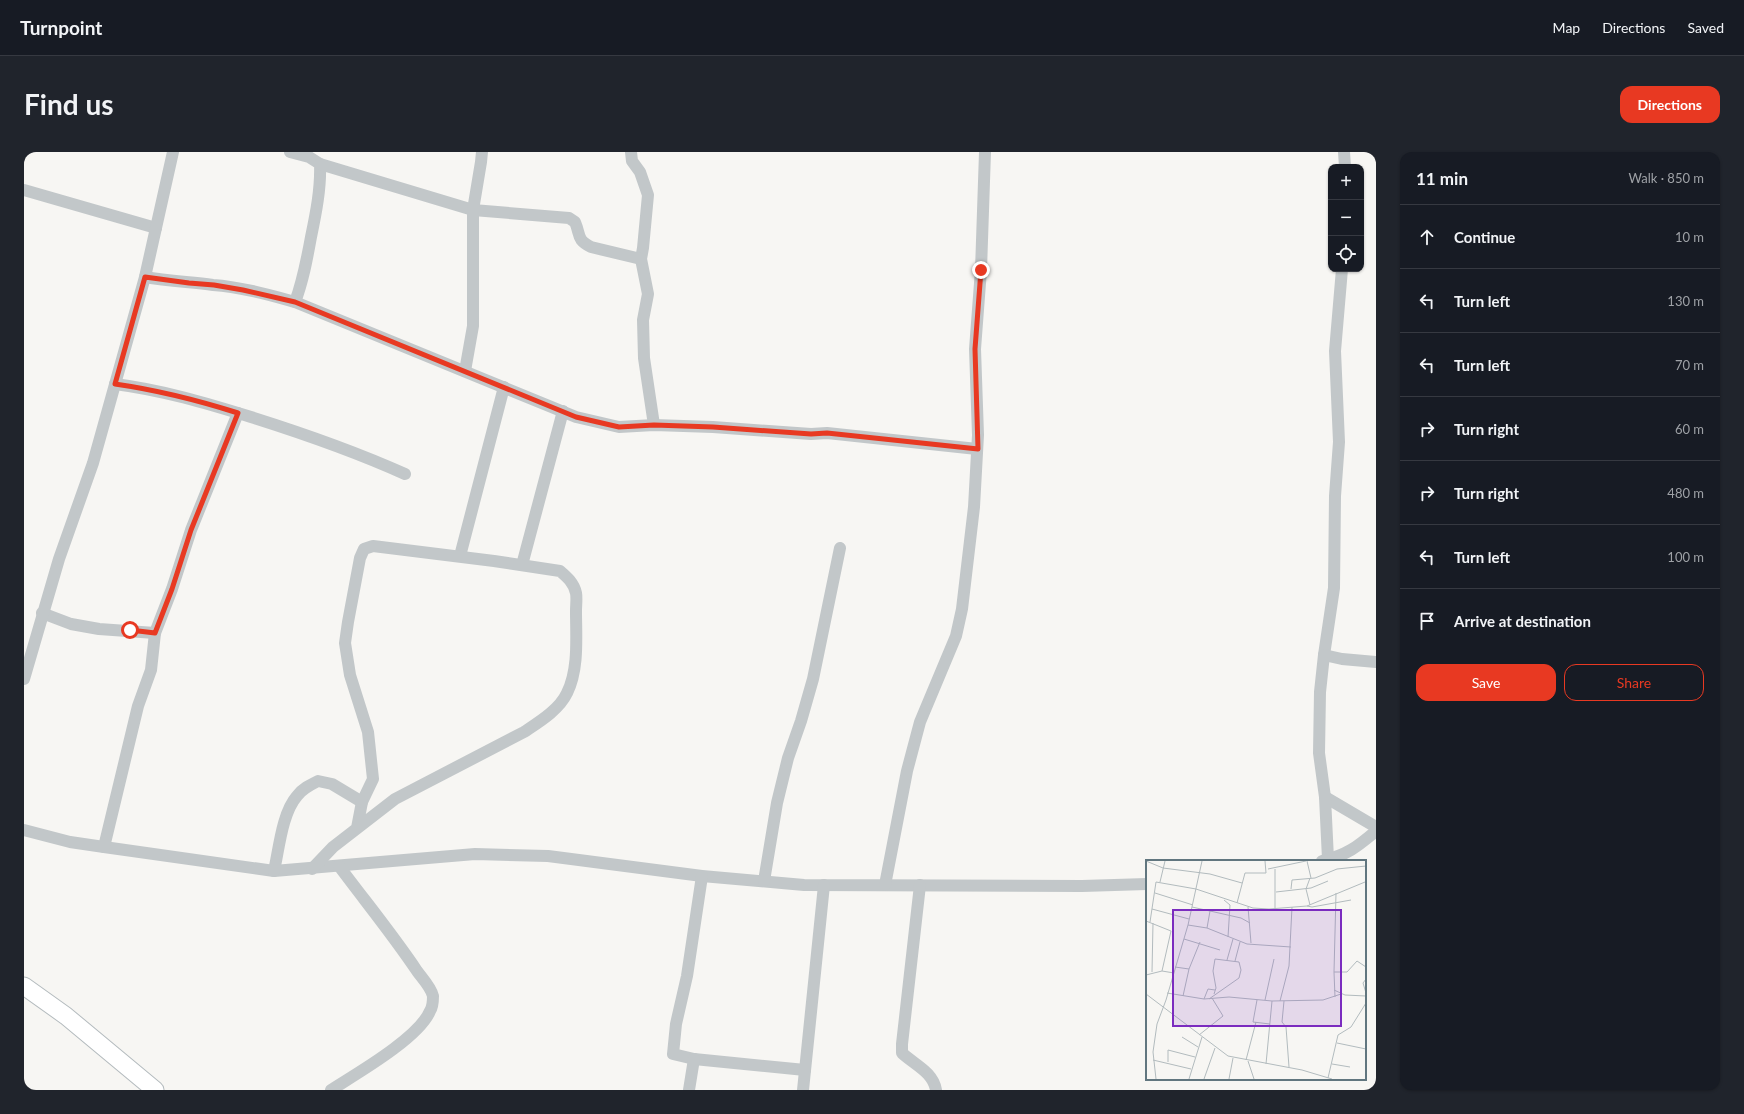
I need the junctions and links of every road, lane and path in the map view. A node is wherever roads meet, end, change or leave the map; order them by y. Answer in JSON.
{"nodes":[{"id":1,"x":173,"y":152,"type":"edge"},
{"id":2,"x":290,"y":152,"type":"edge"},
{"id":3,"x":482,"y":152,"type":"edge"},
{"id":4,"x":631,"y":152,"type":"edge"},
{"id":5,"x":985,"y":152,"type":"edge"},
{"id":6,"x":1344,"y":152,"type":"edge"},
{"id":7,"x":320,"y":164,"type":"junction"},
{"id":8,"x":1345,"y":164,"type":"edge"},
{"id":9,"x":24,"y":190,"type":"edge"},
{"id":10,"x":473,"y":210,"type":"junction"},
{"id":11,"x":156,"y":228,"type":"junction"},
{"id":12,"x":641,"y":259,"type":"junction"},
{"id":13,"x":1342,"y":272,"type":"edge"},
{"id":14,"x":145,"y":277,"type":"junction"},
{"id":15,"x":295,"y":302,"type":"junction"},
{"id":16,"x":465,"y":371,"type":"junction"},
{"id":17,"x":115,"y":384,"type":"junction"},
{"id":18,"x":504,"y":387,"type":"junction"},
{"id":19,"x":563,"y":412,"type":"junction"},
{"id":20,"x":238,"y":413,"type":"junction"},
{"id":21,"x":654,"y":425,"type":"junction"},
{"id":22,"x":978,"y":449,"type":"junction"},
{"id":23,"x":405,"y":474,"type":"dead end"},
{"id":24,"x":840,"y":548,"type":"dead end"},
{"id":25,"x":460,"y":556,"type":"junction"},
{"id":26,"x":522,"y":565,"type":"junction"},
{"id":27,"x":42,"y":613,"type":"junction"},
{"id":28,"x":155,"y":633,"type":"junction"},
{"id":29,"x":1324,"y":655,"type":"junction"},
{"id":30,"x":27,"y":660,"type":"edge"},
{"id":31,"x":1376,"y":662,"type":"edge"},
{"id":32,"x":24,"y":679,"type":"edge"},
{"id":33,"x":1325,"y":797,"type":"junction"},
{"id":34,"x":362,"y":802,"type":"junction"},
{"id":35,"x":1376,"y":827,"type":"edge"},
{"id":36,"x":357,"y":828,"type":"junction"},
{"id":37,"x":24,"y":830,"type":"edge"},
{"id":38,"x":1376,"y":831,"type":"edge"},
{"id":39,"x":104,"y":847,"type":"junction"},
{"id":40,"x":1325,"y":860,"type":"edge"},
{"id":41,"x":339,"y":866,"type":"junction"},
{"id":42,"x":312,"y":869,"type":"junction"},
{"id":43,"x":274,"y":871,"type":"junction"},
{"id":44,"x":702,"y":876,"type":"junction"},
{"id":45,"x":764,"y":881,"type":"junction"},
{"id":46,"x":1146,"y":884,"type":"edge"},
{"id":47,"x":824,"y":885,"type":"junction"},
{"id":48,"x":884,"y":885,"type":"junction"},
{"id":49,"x":920,"y":885,"type":"junction"},
{"id":50,"x":24,"y":986,"type":"edge"},
{"id":51,"x":694,"y":1059,"type":"junction"},
{"id":52,"x":805,"y":1070,"type":"junction"},
{"id":53,"x":155,"y":1090,"type":"edge"},
{"id":54,"x":331,"y":1090,"type":"edge"},
{"id":55,"x":689,"y":1090,"type":"edge"},
{"id":56,"x":803,"y":1090,"type":"edge"},
{"id":57,"x":936,"y":1090,"type":"edge"}],
"edges":[{"from":1,"to":11,"type":"street"},
{"from":2,"to":7,"type":"street"},
{"from":3,"to":10,"type":"street"},
{"from":4,"to":12,"type":"street"},
{"from":5,"to":22,"type":"street"},
{"from":6,"to":8,"type":"street"},
{"from":7,"to":10,"type":"street"},
{"from":7,"to":15,"type":"street"},
{"from":9,"to":11,"type":"street"},
{"from":10,"to":12,"type":"street"},
{"from":10,"to":16,"type":"street"},
{"from":11,"to":14,"type":"street"},
{"from":12,"to":21,"type":"street"},
{"from":13,"to":29,"type":"street"},
{"from":14,"to":15,"type":"street"},
{"from":14,"to":17,"type":"street"},
{"from":15,"to":16,"type":"street"},
{"from":16,"to":18,"type":"street"},
{"from":17,"to":20,"type":"street"},
{"from":17,"to":27,"type":"street"},
{"from":18,"to":19,"type":"street"},
{"from":18,"to":25,"type":"street"},
{"from":19,"to":21,"type":"street"},
{"from":19,"to":26,"type":"street"},
{"from":20,"to":23,"type":"street"},
{"from":20,"to":28,"type":"street"},
{"from":21,"to":22,"type":"street"},
{"from":22,"to":48,"type":"street"},
{"from":24,"to":45,"type":"street"},
{"from":25,"to":26,"type":"street"},
{"from":25,"to":34,"type":"street"},
{"from":26,"to":36,"type":"street"},
{"from":27,"to":28,"type":"street"},
{"from":27,"to":30,"type":"street"},
{"from":28,"to":39,"type":"street"},
{"from":29,"to":31,"type":"street"},
{"from":29,"to":33,"type":"street"},
{"from":30,"to":32,"type":"street"},
{"from":33,"to":35,"type":"street"},
{"from":33,"to":40,"type":"street"},
{"from":34,"to":36,"type":"street"},
{"from":34,"to":43,"type":"street"},
{"from":36,"to":42,"type":"street"},
{"from":37,"to":39,"type":"street"},
{"from":38,"to":40,"type":"street"},
{"from":39,"to":43,"type":"street"},
{"from":41,"to":42,"type":"street"},
{"from":41,"to":44,"type":"street"},
{"from":41,"to":54,"type":"street"},
{"from":42,"to":43,"type":"street"},
{"from":44,"to":45,"type":"street"},
{"from":44,"to":51,"type":"street"},
{"from":45,"to":47,"type":"street"},
{"from":46,"to":49,"type":"street"},
{"from":47,"to":48,"type":"street"},
{"from":47,"to":52,"type":"street"},
{"from":48,"to":49,"type":"street"},
{"from":49,"to":57,"type":"street"},
{"from":50,"to":53,"type":"street"},
{"from":51,"to":52,"type":"street"},
{"from":51,"to":55,"type":"street"},
{"from":52,"to":56,"type":"street"}]}
